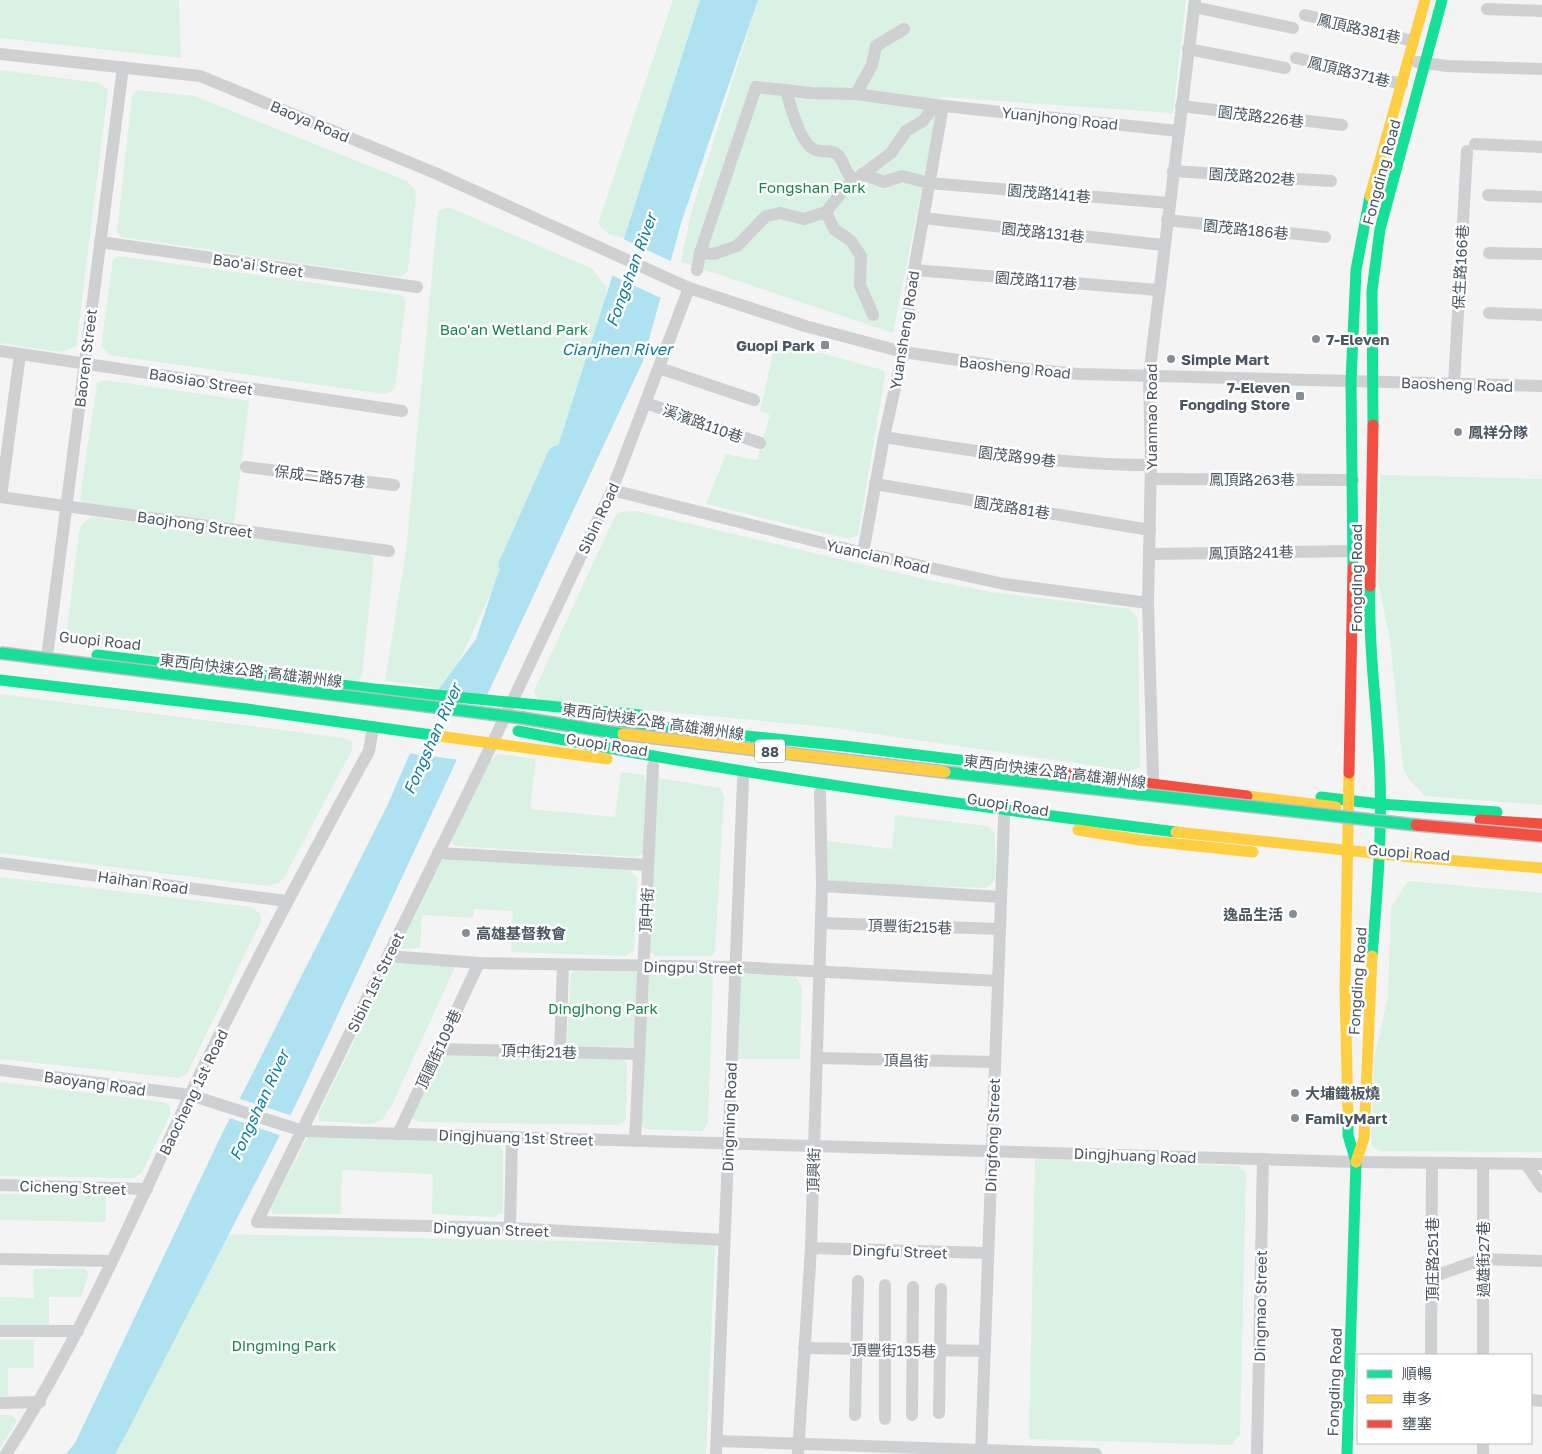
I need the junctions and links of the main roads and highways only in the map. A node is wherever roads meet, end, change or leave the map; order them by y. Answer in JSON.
{"nodes":[{"id":1,"x":1425,"y":0,"type":"edge"},
{"id":2,"x":1442,"y":0,"type":"edge"},
{"id":3,"x":0,"y":643,"type":"edge"},
{"id":4,"x":0,"y":653,"type":"edge"},
{"id":5,"x":0,"y":669,"type":"edge"},
{"id":6,"x":0,"y":680,"type":"edge"},
{"id":7,"x":340,"y":710,"type":"dead end"},
{"id":8,"x":522,"y":718,"type":"junction"},
{"id":9,"x":489,"y":728,"type":"dead end"},
{"id":10,"x":518,"y":732,"type":"junction"},
{"id":11,"x":786,"y":766,"type":"dead end"},
{"id":12,"x":1349,"y":804,"type":"junction"},
{"id":13,"x":1380,"y":808,"type":"junction"},
{"id":14,"x":1542,"y":814,"type":"edge"},
{"id":15,"x":1542,"y":824,"type":"edge"},
{"id":16,"x":1336,"y":832,"type":"dead end"},
{"id":17,"x":1542,"y":836,"type":"edge"},
{"id":18,"x":1395,"y":838,"type":"dead end"},
{"id":19,"x":1348,"y":857,"type":"junction"},
{"id":20,"x":1380,"y":861,"type":"junction"},
{"id":21,"x":1542,"y":868,"type":"edge"},
{"id":22,"x":1542,"y":878,"type":"edge"},
{"id":23,"x":1356,"y":1162,"type":"junction"},
{"id":24,"x":1353,"y":1399,"type":"edge"},
{"id":25,"x":1347,"y":1454,"type":"edge"}],
"edges":[{"from":1,"to":12,"type":"main road","name":"Fongding Road"},
{"from":2,"to":13,"type":"main road","name":"Fongding Road"},
{"from":3,"to":12,"type":"main road","name":"Guopi Road"},
{"from":4,"to":8,"type":"main road","name":"東西向快速公路 高雄潮州線","number":"88","bridge":true},
{"from":5,"to":7,"type":"main road","name":"東西向快速公路 高雄潮州線"},
{"from":6,"to":19,"type":"main road","name":"Guopi Road"},
{"from":8,"to":12,"type":"main road","bridge":true},
{"from":8,"to":17,"type":"main road","name":"東西向快速公路 高雄潮州線","number":"88","bridge":true},
{"from":9,"to":10,"type":"main road","name":"東西向快速公路 高雄潮州線","number":"88"},
{"from":10,"to":11,"type":"main road","name":"東西向快速公路 高雄潮州線","number":"88"},
{"from":10,"to":19,"type":"main road"},
{"from":12,"to":13,"type":"main road"},
{"from":12,"to":19,"type":"main road","name":"Fongding Road"},
{"from":13,"to":14,"type":"main road"},
{"from":13,"to":15,"type":"main road"},
{"from":13,"to":20,"type":"main road","name":"Fongding Road"},
{"from":16,"to":18,"type":"main road"},
{"from":19,"to":20,"type":"main road"},
{"from":19,"to":23,"type":"main road","name":"Fongding Road"},
{"from":20,"to":21,"type":"main road"},
{"from":20,"to":22,"type":"main road","name":"Guopi Road"},
{"from":20,"to":23,"type":"main road","name":"Fongding Road"},
{"from":23,"to":24,"type":"main road","name":"Fongding Road"},
{"from":24,"to":25,"type":"main road","name":"Fongding Road"}]}
